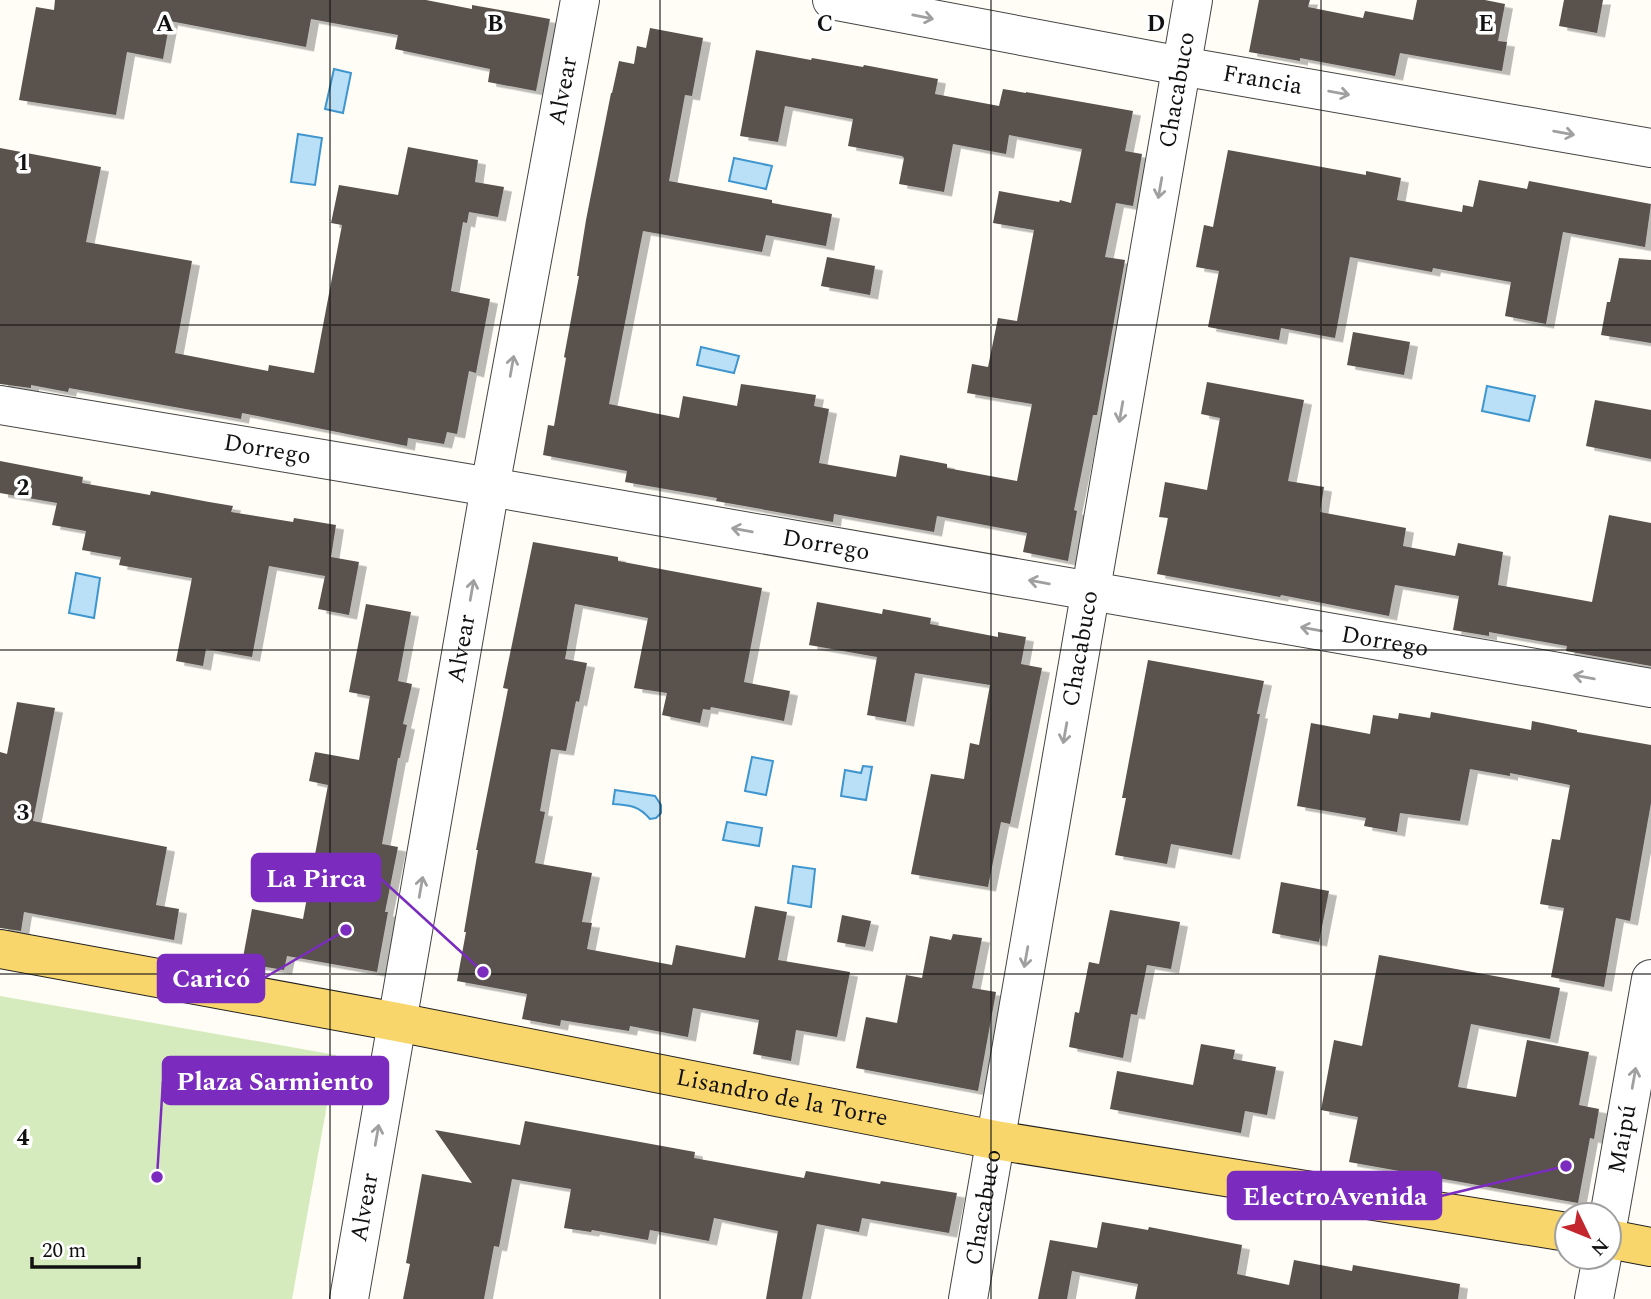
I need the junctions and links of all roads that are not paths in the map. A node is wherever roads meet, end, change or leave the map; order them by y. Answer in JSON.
{"nodes":[{"id":1,"x":580,"y":0,"type":"edge"},
{"id":2,"x":832,"y":0,"type":"edge"},
{"id":3,"x":1193,"y":0,"type":"edge"},
{"id":4,"x":1181,"y":66,"type":"junction"},
{"id":5,"x":1651,"y":148,"type":"edge"},
{"id":6,"x":0,"y":405,"type":"edge"},
{"id":7,"x":490,"y":487,"type":"junction"},
{"id":8,"x":1090,"y":590,"type":"junction"},
{"id":9,"x":1651,"y":688,"type":"edge"},
{"id":10,"x":0,"y":949,"type":"edge"},
{"id":11,"x":1651,"y":979,"type":"edge"},
{"id":12,"x":397,"y":1022,"type":"junction"},
{"id":13,"x":995,"y":1140,"type":"junction"},
{"id":14,"x":1612,"y":1201,"type":"edge"},
{"id":15,"x":1553,"y":1230,"type":"edge"},
{"id":16,"x":1623,"y":1242,"type":"edge"},
{"id":17,"x":1651,"y":1247,"type":"edge"},
{"id":18,"x":1599,"y":1271,"type":"edge"},
{"id":19,"x":349,"y":1299,"type":"edge"},
{"id":20,"x":968,"y":1299,"type":"edge"},
{"id":21,"x":1594,"y":1299,"type":"edge"}],
"edges":[{"from":7,"to":1,"type":"street","name":"Alvear","one_way":true},
{"from":2,"to":4,"type":"street","name":"Francia","one_way":true},
{"from":3,"to":4,"type":"street","name":"Chacabuco"},
{"from":4,"to":5,"type":"street","name":"Francia","one_way":true},
{"from":4,"to":8,"type":"street","name":"Chacabuco","one_way":true},
{"from":6,"to":7,"type":"street","name":"Dorrego"},
{"from":8,"to":7,"type":"street","name":"Dorrego","one_way":true},
{"from":12,"to":7,"type":"street","name":"Alvear","one_way":true},
{"from":9,"to":8,"type":"street","name":"Dorrego","one_way":true},
{"from":8,"to":13,"type":"street","name":"Chacabuco","one_way":true},
{"from":10,"to":12,"type":"main road","name":"Lisandro de la Torre"},
{"from":14,"to":11,"type":"street","name":"Maipú","one_way":true},
{"from":12,"to":13,"type":"main road","name":"Lisandro de la Torre"},
{"from":19,"to":12,"type":"street","name":"Alvear","one_way":true},
{"from":13,"to":15,"type":"main road","name":"Lisandro de la Torre"},
{"from":13,"to":20,"type":"street","name":"Chacabuco"},
{"from":16,"to":17,"type":"main road"},
{"from":18,"to":21,"type":"street"}]}
